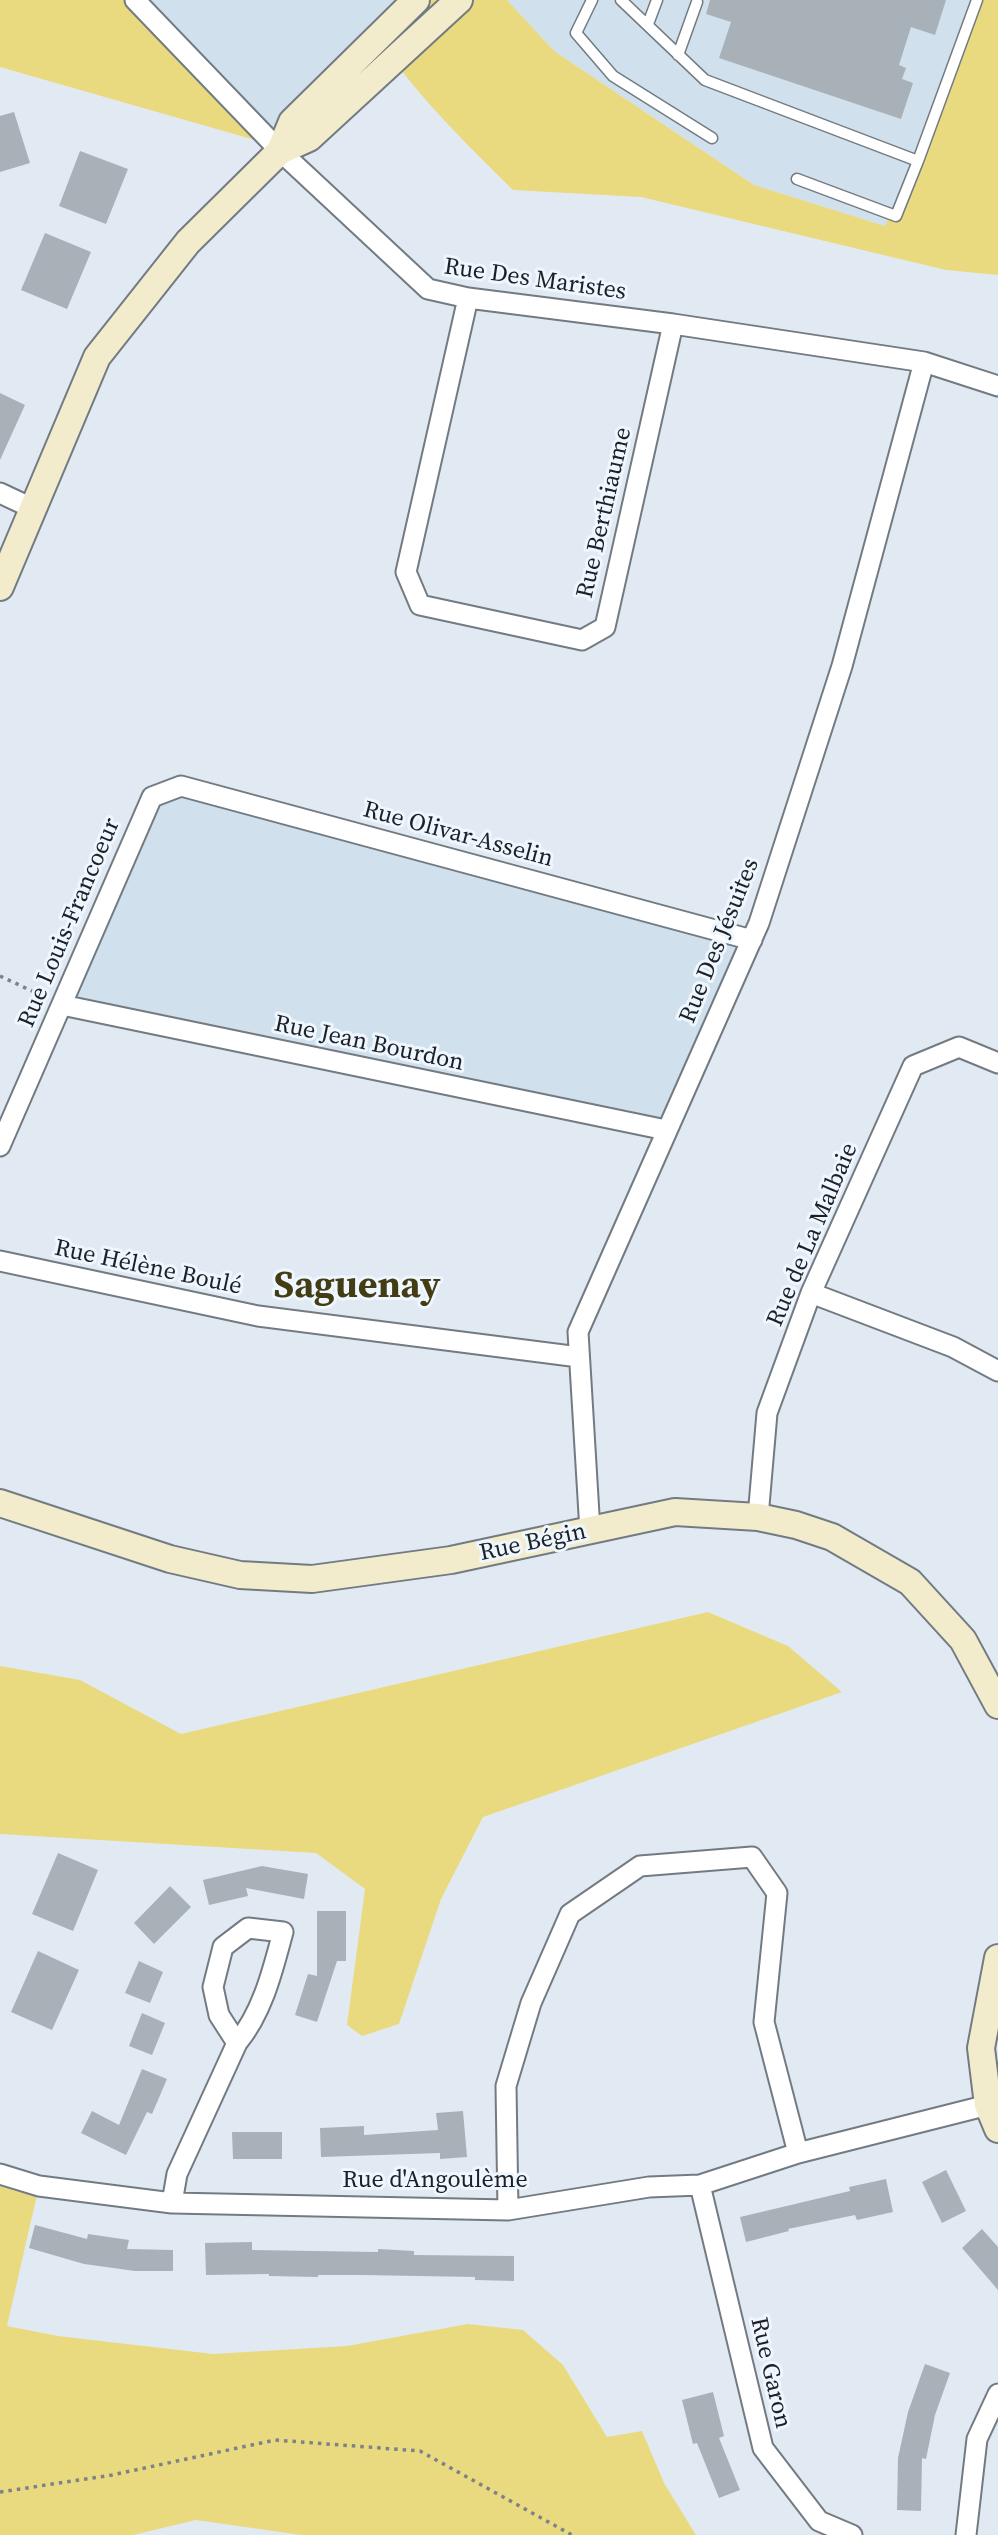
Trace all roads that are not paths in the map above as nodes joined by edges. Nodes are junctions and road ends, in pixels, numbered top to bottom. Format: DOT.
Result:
graph roads {
  1 [pos="135,0"];
  2 [pos="416,0"];
  3 [pos="459,0"];
  4 [pos="592,0"];
  5 [pos="621,0"];
  6 [pos="657,0"];
  7 [pos="977,0"];
  8 [pos="697,2"];
  9 [pos="648,24"];
  10 [pos="678,55"];
  11 [pos="712,138"];
  12 [pos="280,151"];
  13 [pos="918,161"];
  14 [pos="797,180"];
  15 [pos="468,298"];
  16 [pos="673,324"];
  17 [pos="924,362"];
  18 [pos="998,386"];
  19 [pos="0,493"];
  20 [pos="34,509"];
  21 [pos="0,587"];
  22 [pos="152,797"];
  23 [pos="752,940"];
  24 [pos="62,1004"];
  25 [pos="998,1063"];
  26 [pos="666,1130"];
  27 [pos="0,1146"];
  28 [pos="0,1261"];
  29 [pos="811,1293"];
  30 [pos="579,1357"];
  31 [pos="996,1364"];
  32 [pos="0,1503"];
  33 [pos="758,1517"];
  34 [pos="590,1531"];
  35 [pos="998,1705"];
  36 [pos="998,1958"];
  37 [pos="237,2043"];
  38 [pos="988,2105"];
  39 [pos="998,2129"];
  40 [pos="798,2153"];
  41 [pos="0,2174"];
  42 [pos="700,2185"];
  43 [pos="172,2203"];
  44 [pos="508,2210"];
  45 [pos="998,2394"];
  46 [pos="852,2535"];
  47 [pos="966,2535"];
  1 -- 12 [label="street, Rue Des Maristes"];
  2 -- 12 [label="street"];
  3 -- 12 [label="street"];
  4 -- 11 [label="lane"];
  5 -- 9 [label="lane"];
  6 -- 9 [label="lane"];
  7 -- 13 [label="lane"];
  8 -- 10 [label="lane"];
  9 -- 10 [label="lane"];
  10 -- 13 [label="lane"];
  12 -- 15 [label="street, Rue Des Maristes"];
  12 -- 20 [label="street"];
  13 -- 14 [label="lane"];
  15 -- 16 [label="street, Rue Des Maristes"];
  15 -- 16 [label="street, Rue Berthiaume"];
  16 -- 17 [label="street, Rue Des Maristes"];
  17 -- 18 [label="street, Rue Des Maristes"];
  17 -- 23 [label="street, Rue Des Jésuites"];
  19 -- 20 [label="street"];
  20 -- 21 [label="street"];
  22 -- 23 [label="street, Rue Olivar-Asselin"];
  22 -- 24 [label="street, Rue Louis-Francoeur"];
  23 -- 26 [label="street, Rue Des Jésuites"];
  24 -- 26 [label="street, Rue Jean Bourdon"];
  24 -- 27 [label="street, Rue Louis-Francoeur"];
  25 -- 29 [label="street, Rue de La Malbaie"];
  26 -- 30 [label="street, Rue Des Jésuites"];
  28 -- 30 [label="street, Rue Hélène Boulé"];
  29 -- 31 [label="street"];
  29 -- 33 [label="street, Rue de La Malbaie"];
  30 -- 34 [label="street, Rue Des Jésuites"];
  32 -- 34 [label="street, Rue Bégin"];
  33 -- 34 [label="street, Rue Bégin"];
  33 -- 35 [label="street, Rue Bégin"];
  36 -- 38 [label="street"];
  37 -- 37 [label="street"];
  37 -- 43 [label="street"];
  38 -- 39 [label="street"];
  38 -- 40 [label="street, Rue d'Angoulème"];
  40 -- 42 [label="street, Rue d'Angoulème"];
  40 -- 44 [label="street"];
  41 -- 43 [label="street, Rue d'Angoulème"];
  42 -- 44 [label="street, Rue d'Angoulème"];
  42 -- 46 [label="street, Rue Garon"];
  43 -- 44 [label="street, Rue d'Angoulème"];
  45 -- 47 [label="street"];
}
